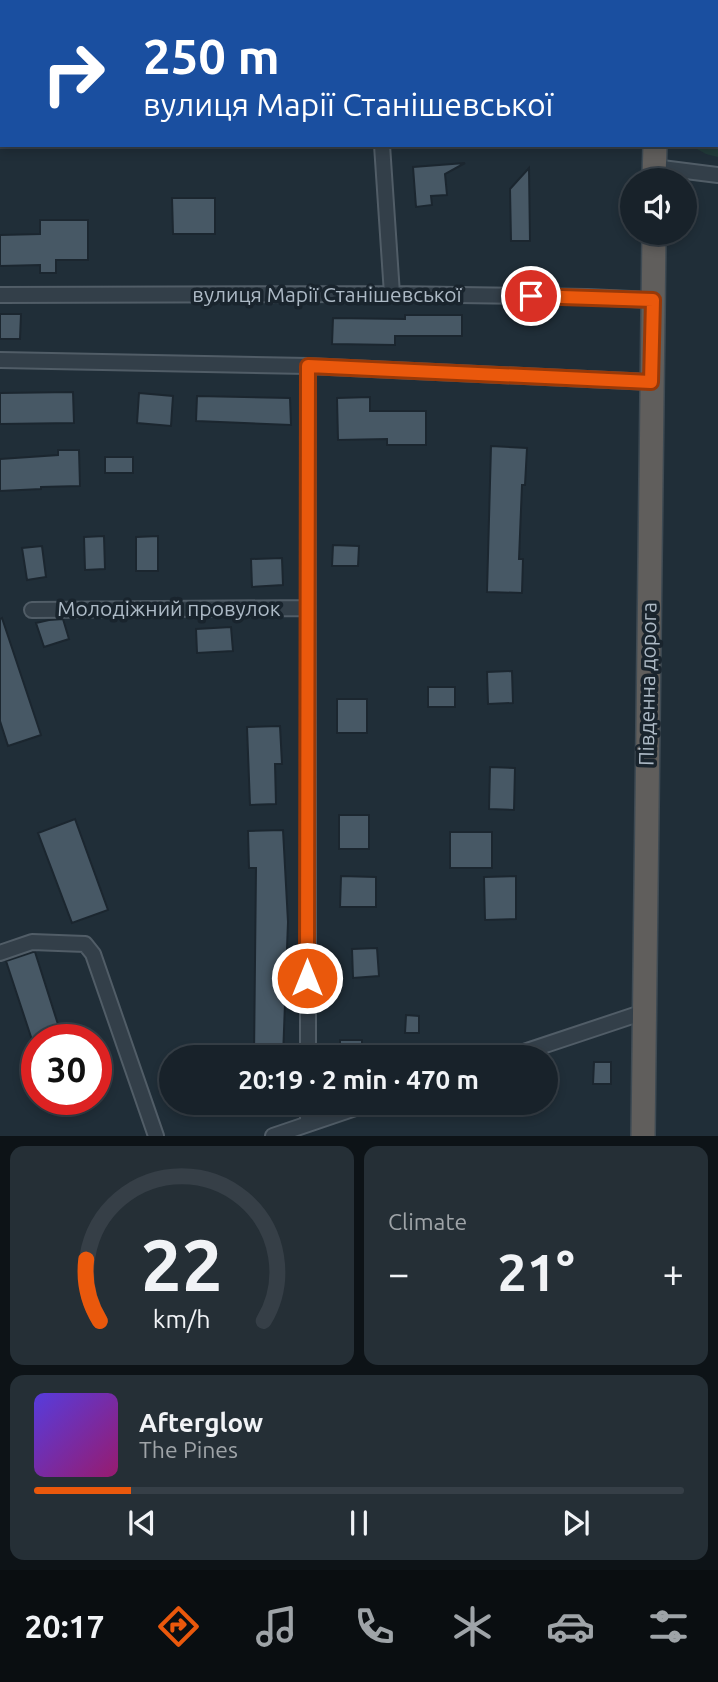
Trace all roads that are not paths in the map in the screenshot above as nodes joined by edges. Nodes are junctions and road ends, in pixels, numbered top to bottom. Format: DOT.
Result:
graph roads {
  1 [pos="382,147"];
  2 [pos="654,164"];
  3 [pos="718,175"];
  4 [pos="654,245"];
  5 [pos="392,294"];
  6 [pos="0,295"];
  7 [pos="653,300"];
  8 [pos="0,360"];
  9 [pos="308,366"];
  10 [pos="651,382"];
  11 [pos="307,608"];
  12 [pos="32,610"];
  13 [pos="0,953"];
  14 [pos="644,1012"];
  15 [pos="307,1045"];
  16 [pos="545,1045"];
  17 [pos="308,1115"];
  18 [pos="335,1115"];
  19 [pos="308,1124"];
  20 [pos="156,1136"];
  21 [pos="273,1136"];
  22 [pos="643,1136"];
  1 -- 5 [label="street"];
  2 -- 3 [label="street"];
  4 -- 7 [label="highway, Південна дорога"];
  5 -- 6 [label="street, вулиця Марії Станішевської"];
  5 -- 7 [label="street, вулиця Марії Станішевської"];
  7 -- 10 [label="highway, Південна дорога"];
  8 -- 9 [label="street"];
  9 -- 10 [label="street"];
  9 -- 11 [label="street"];
  10 -- 14 [label="highway, Південна дорога"];
  11 -- 12 [label="street, Молодіжний провулок"];
  11 -- 15 [label="street"];
  13 -- 20 [label="street"];
  14 -- 16 [label="street"];
  14 -- 22 [label="highway, Південна дорога"];
  17 -- 19 [label="street"];
  18 -- 19 [label="street"];
  19 -- 21 [label="street"];
}
